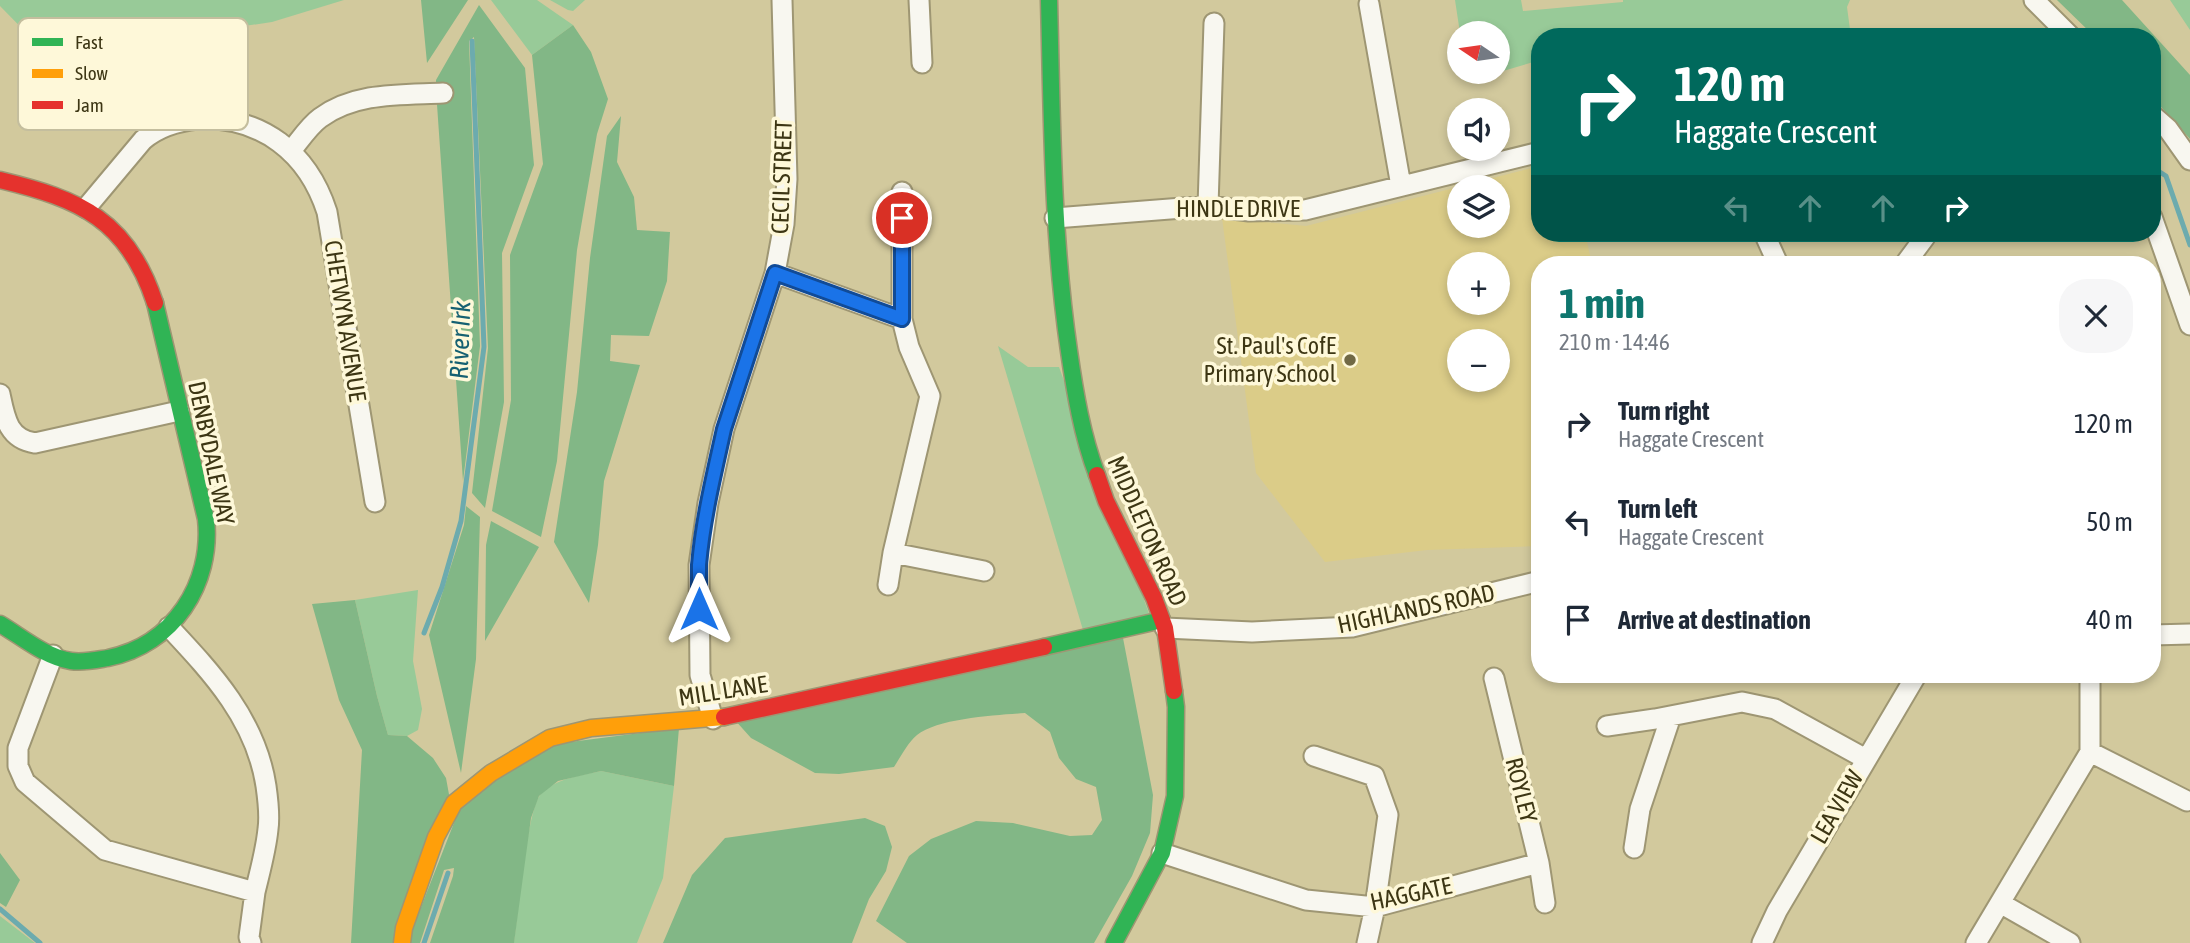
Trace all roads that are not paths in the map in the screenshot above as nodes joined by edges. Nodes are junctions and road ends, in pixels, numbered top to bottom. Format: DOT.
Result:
graph roads {
  1 [pos="782,0"];
  2 [pos="919,0"];
  3 [pos="1049,0"];
  4 [pos="2034,0"];
  5 [pos="1369,4"];
  6 [pos="1214,23"];
  7 [pos="2062,28"];
  8 [pos="922,63"];
  9 [pos="443,93"];
  10 [pos="2161,123"];
  11 [pos="248,126"];
  12 [pos="158,130"];
  13 [pos="291,151"];
  14 [pos="1531,154"];
  15 [pos="2190,160"];
  16 [pos="0,180"];
  17 [pos="1401,186"];
  18 [pos="902,192"];
  19 [pos="1208,206"];
  20 [pos="86,208"];
  21 [pos="1055,218"];
  22 [pos="2161,242"];
  23 [pos="775,273"];
  24 [pos="902,319"];
  25 [pos="2190,325"];
  26 [pos="0,394"];
  27 [pos="179,411"];
  28 [pos="375,502"];
  29 [pos="893,553"];
  30 [pos="984,571"];
  31 [pos="1531,583"];
  32 [pos="888,585"];
  33 [pos="0,624"];
  34 [pos="1164,624"];
  35 [pos="169,628"];
  36 [pos="2190,634"];
  37 [pos="2161,635"];
  38 [pos="53,655"];
  39 [pos="1494,678"];
  40 [pos="1912,683"];
  41 [pos="2091,683"];
  42 [pos="1671,716"];
  43 [pos="713,719"];
  44 [pos="1607,726"];
  45 [pos="2090,752"];
  46 [pos="1314,756"];
  47 [pos="1866,759"];
  48 [pos="2187,802"];
  49 [pos="1634,848"];
  50 [pos="1162,853"];
  51 [pos="1539,863"];
  52 [pos="254,892"];
  53 [pos="1545,903"];
  54 [pos="2000,903"];
  55 [pos="1375,907"];
  56 [pos="251,943"];
  57 [pos="402,943"];
  58 [pos="1114,943"];
  59 [pos="1367,943"];
  60 [pos="1762,943"];
  61 [pos="1976,943"];
  62 [pos="2070,943"];
  1 -- 23 [label="street, CECIL STREET"];
  2 -- 8 [label="street"];
  3 -- 21 [label="street, MIDDLETON ROAD"];
  4 -- 7 [label="street"];
  5 -- 17 [label="street"];
  6 -- 19 [label="street"];
  9 -- 13 [label="street"];
  10 -- 15 [label="street"];
  11 -- 13 [label="street, CHETWYN AVENUE"];
  12 -- 20 [label="street, CHETWYN AVENUE"];
  13 -- 28 [label="street, CHETWYN AVENUE"];
  14 -- 17 [label="street, HINDLE DRIVE"];
  16 -- 20 [label="street, DENBYDALE WAY"];
  17 -- 19 [label="street, HINDLE DRIVE"];
  18 -- 24 [label="street"];
  19 -- 21 [label="street, HINDLE DRIVE"];
  20 -- 27 [label="street, DENBYDALE WAY"];
  21 -- 34 [label="street, MIDDLETON ROAD"];
  22 -- 25 [label="street"];
  23 -- 24 [label="street"];
  23 -- 43 [label="street, CECIL STREET"];
  24 -- 29 [label="street"];
  26 -- 27 [label="street"];
  27 -- 35 [label="street, DENBYDALE WAY"];
  29 -- 30 [label="street"];
  29 -- 32 [label="street"];
  31 -- 34 [label="street, HIGHLANDS ROAD"];
  33 -- 38 [label="street, DENBYDALE WAY"];
  34 -- 43 [label="street, MILL LANE"];
  34 -- 50 [label="street, MIDDLETON ROAD"];
  35 -- 38 [label="street, DENBYDALE WAY"];
  35 -- 52 [label="street"];
  36 -- 37 [label="street"];
  38 -- 52 [label="street"];
  39 -- 51 [label="street, ROYLEY"];
  40 -- 47 [label="street, LEA VIEW"];
  41 -- 45 [label="street"];
  42 -- 44 [label="street"];
  42 -- 47 [label="street"];
  42 -- 49 [label="street"];
  43 -- 57 [label="street, MILL LANE"];
  45 -- 48 [label="street"];
  45 -- 54 [label="street"];
  46 -- 55 [label="street"];
  47 -- 60 [label="street, LEA VIEW"];
  50 -- 55 [label="street, HAGGATE"];
  50 -- 58 [label="street, MIDDLETON ROAD"];
  51 -- 53 [label="street, ROYLEY"];
  51 -- 55 [label="street, HAGGATE"];
  52 -- 56 [label="street"];
  54 -- 61 [label="street"];
  54 -- 62 [label="street"];
  55 -- 59 [label="street"];
}
